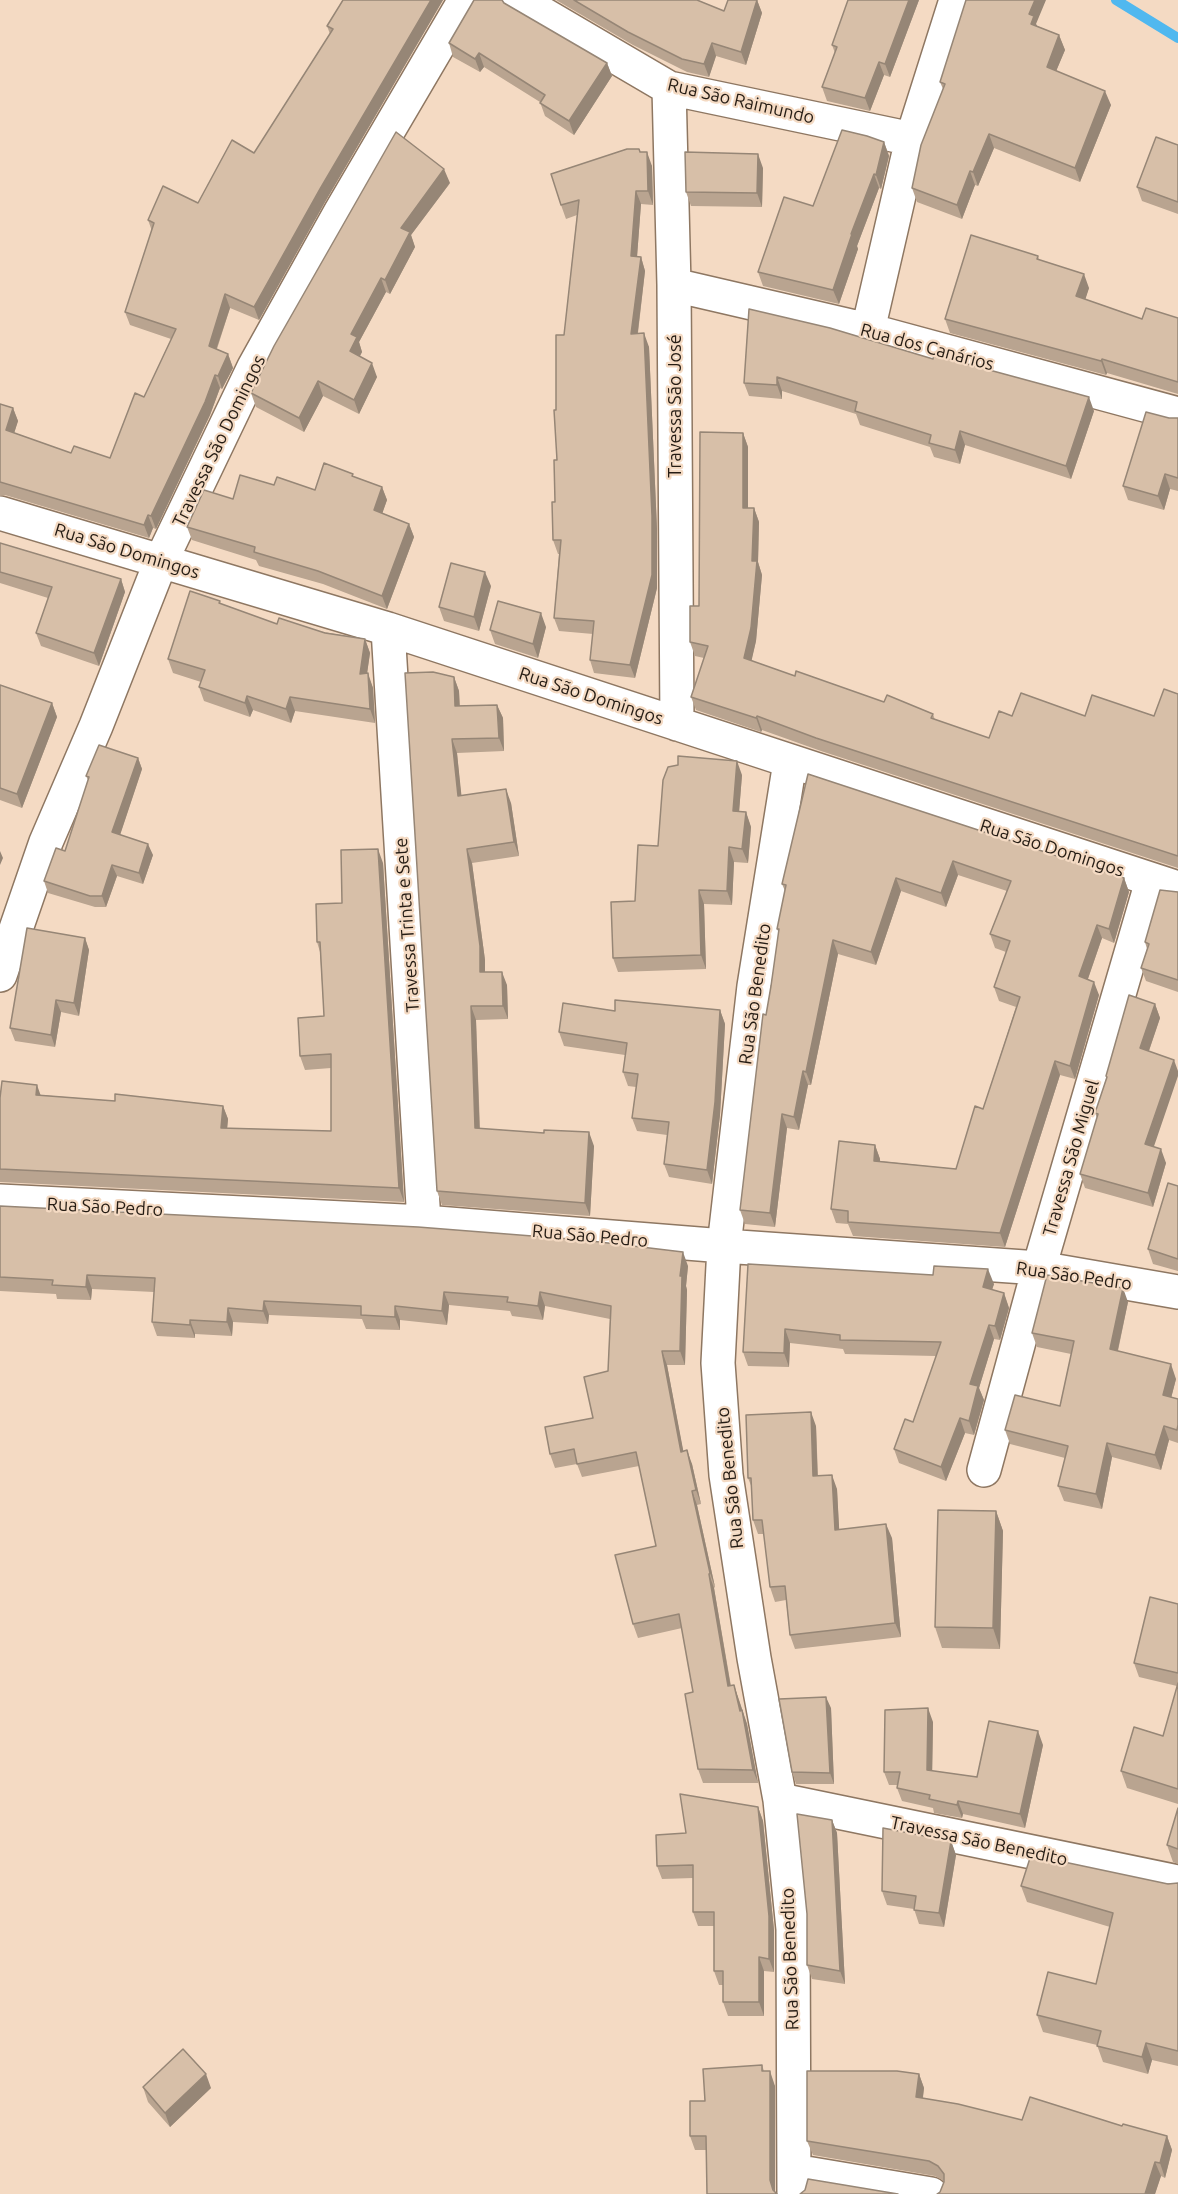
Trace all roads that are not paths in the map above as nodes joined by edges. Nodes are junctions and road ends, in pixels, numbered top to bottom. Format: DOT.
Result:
graph roads {
  1 [pos="465,0"];
  2 [pos="519,0"];
  3 [pos="956,0"];
  4 [pos="669,88"];
  5 [pos="912,139"];
  6 [pos="674,285"];
  7 [pos="868,330"];
  8 [pos="1178,414"];
  9 [pos="0,513"];
  10 [pos="161,561"];
  11 [pos="388,629"];
  12 [pos="677,724"];
  13 [pos="790,762"];
  14 [pos="1165,885"];
  15 [pos="0,975"];
  16 [pos="0,1201"];
  17 [pos="424,1222"];
  18 [pos="724,1246"];
  19 [pos="1039,1268"];
  20 [pos="1178,1292"];
  21 [pos="984,1470"];
  22 [pos="780,1800"];
  23 [pos="1178,1882"];
  24 [pos="794,2182"];
  25 [pos="931,2194"];
  1 -- 10 [label="street, Travessa São Domingos"];
  2 -- 4 [label="street, Rua São Raimundo"];
  3 -- 5 [label="street"];
  4 -- 5 [label="street, Rua São Raimundo"];
  4 -- 6 [label="street, Travessa São José"];
  5 -- 7 [label="street"];
  6 -- 7 [label="street, Rua dos Canários"];
  6 -- 12 [label="street, Travessa São José"];
  7 -- 8 [label="street, Rua dos Canários"];
  9 -- 10 [label="street, Rua São Domingos"];
  10 -- 11 [label="street, Rua São Domingos"];
  10 -- 15 [label="street, Travessa São Domingos"];
  11 -- 12 [label="street, Rua São Domingos"];
  11 -- 17 [label="street, Travessa Trinta e Sete"];
  12 -- 13 [label="street, Rua São Domingos"];
  13 -- 14 [label="street, Rua São Domingos"];
  13 -- 18 [label="street, Rua São Benedito"];
  14 -- 19 [label="street, Travessa São Miguel"];
  16 -- 17 [label="street, Rua São Pedro"];
  17 -- 18 [label="street, Rua São Pedro"];
  18 -- 19 [label="street, Rua São Pedro"];
  18 -- 22 [label="street, Rua São Benedito"];
  19 -- 20 [label="street, Rua São Pedro"];
  19 -- 21 [label="street, Travessa São Miguel"];
  22 -- 23 [label="street, Travessa São Benedito"];
  22 -- 24 [label="street, Rua São Benedito"];
  24 -- 25 [label="street"];
}
